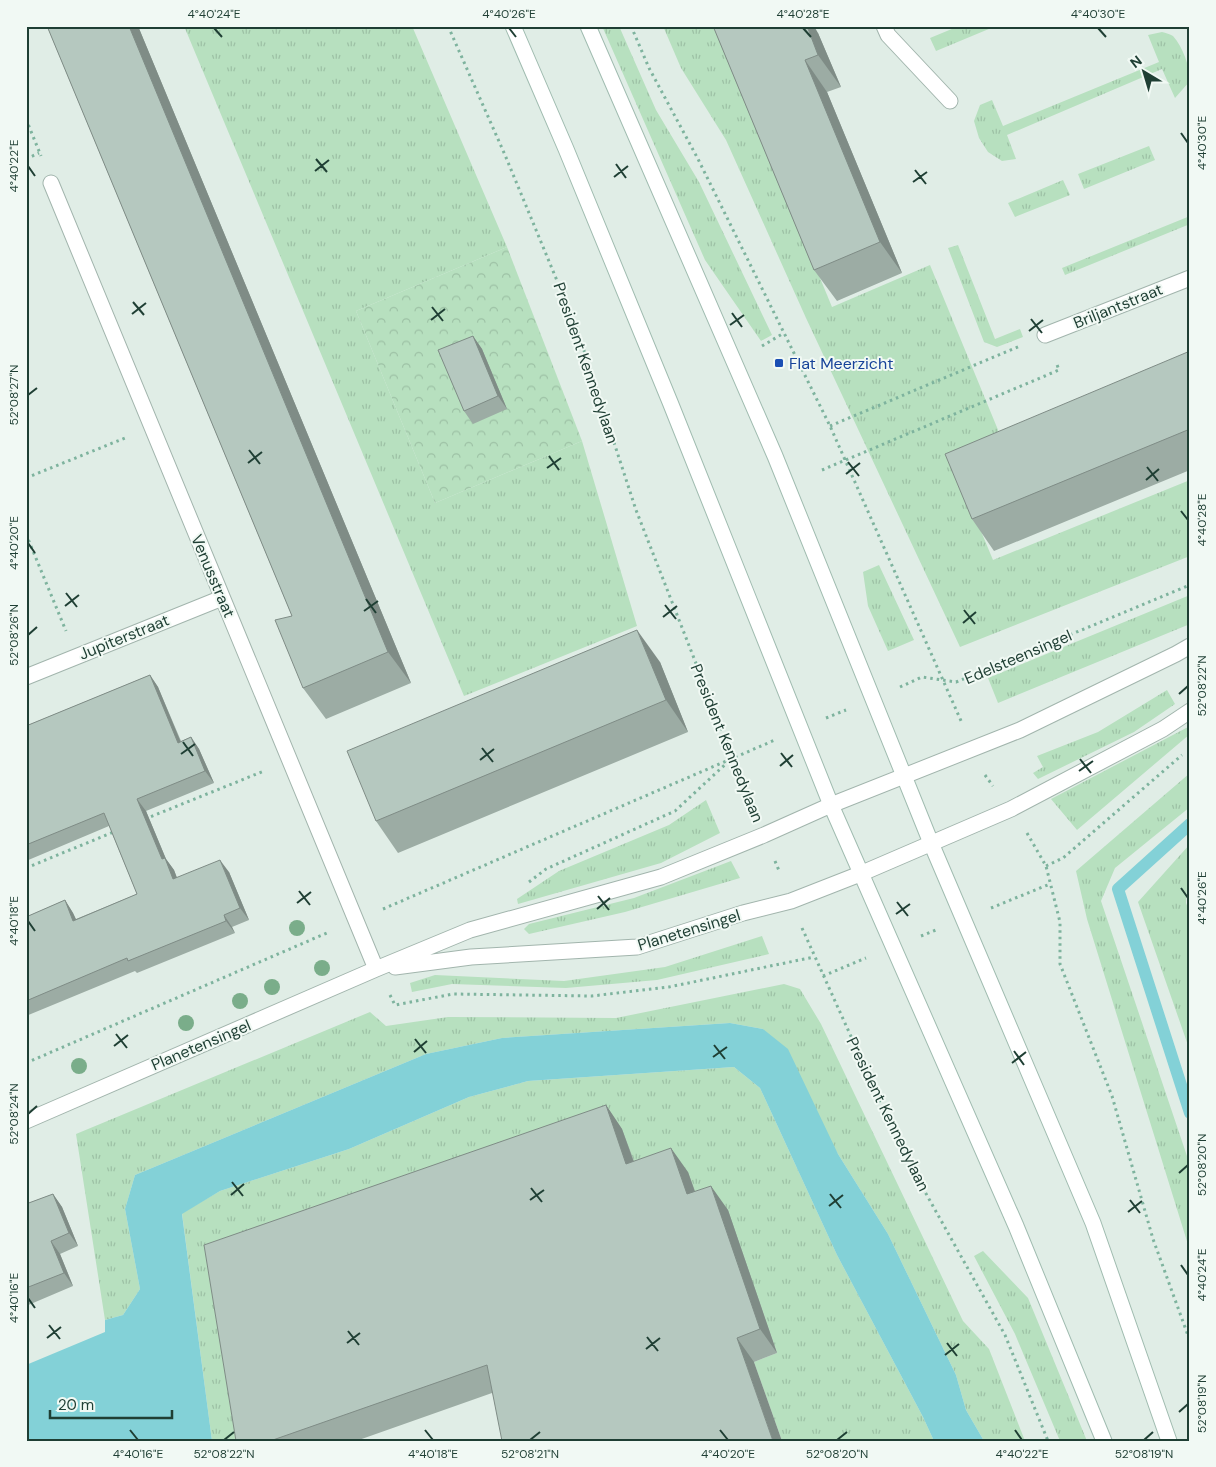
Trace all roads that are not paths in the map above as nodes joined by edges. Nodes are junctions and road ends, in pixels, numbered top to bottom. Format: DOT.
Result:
graph roads {
  1 [pos="513,26"];
  2 [pos="588,26"];
  3 [pos="884,26"];
  4 [pos="950,101"];
  5 [pos="51,183"];
  6 [pos="1190,278"];
  7 [pos="1046,335"];
  8 [pos="222,598"];
  9 [pos="1190,646"];
  10 [pos="26,677"];
  11 [pos="1190,711"];
  12 [pos="904,777"];
  13 [pos="831,805"];
  14 [pos="931,843"];
  15 [pos="860,874"];
  16 [pos="376,969"];
  17 [pos="26,1121"];
  18 [pos="1104,1441"];
  19 [pos="1169,1441"];
  1 -- 13 [label="street"];
  2 -- 12 [label="street"];
  3 -- 4 [label="street"];
  5 -- 8 [label="street, Venusstraat"];
  6 -- 7 [label="street, Briljantstraat"];
  8 -- 10 [label="street, Jupiterstraat"];
  8 -- 16 [label="street, Venusstraat"];
  9 -- 12 [label="street"];
  11 -- 14 [label="street"];
  12 -- 13 [label="street"];
  12 -- 14 [label="street"];
  13 -- 15 [label="street"];
  13 -- 16 [label="street, Planetensingel"];
  14 -- 15 [label="street, Planetensingel"];
  14 -- 19 [label="street"];
  15 -- 16 [label="street, Planetensingel"];
  15 -- 18 [label="street"];
  16 -- 17 [label="street, Planetensingel"];
}
